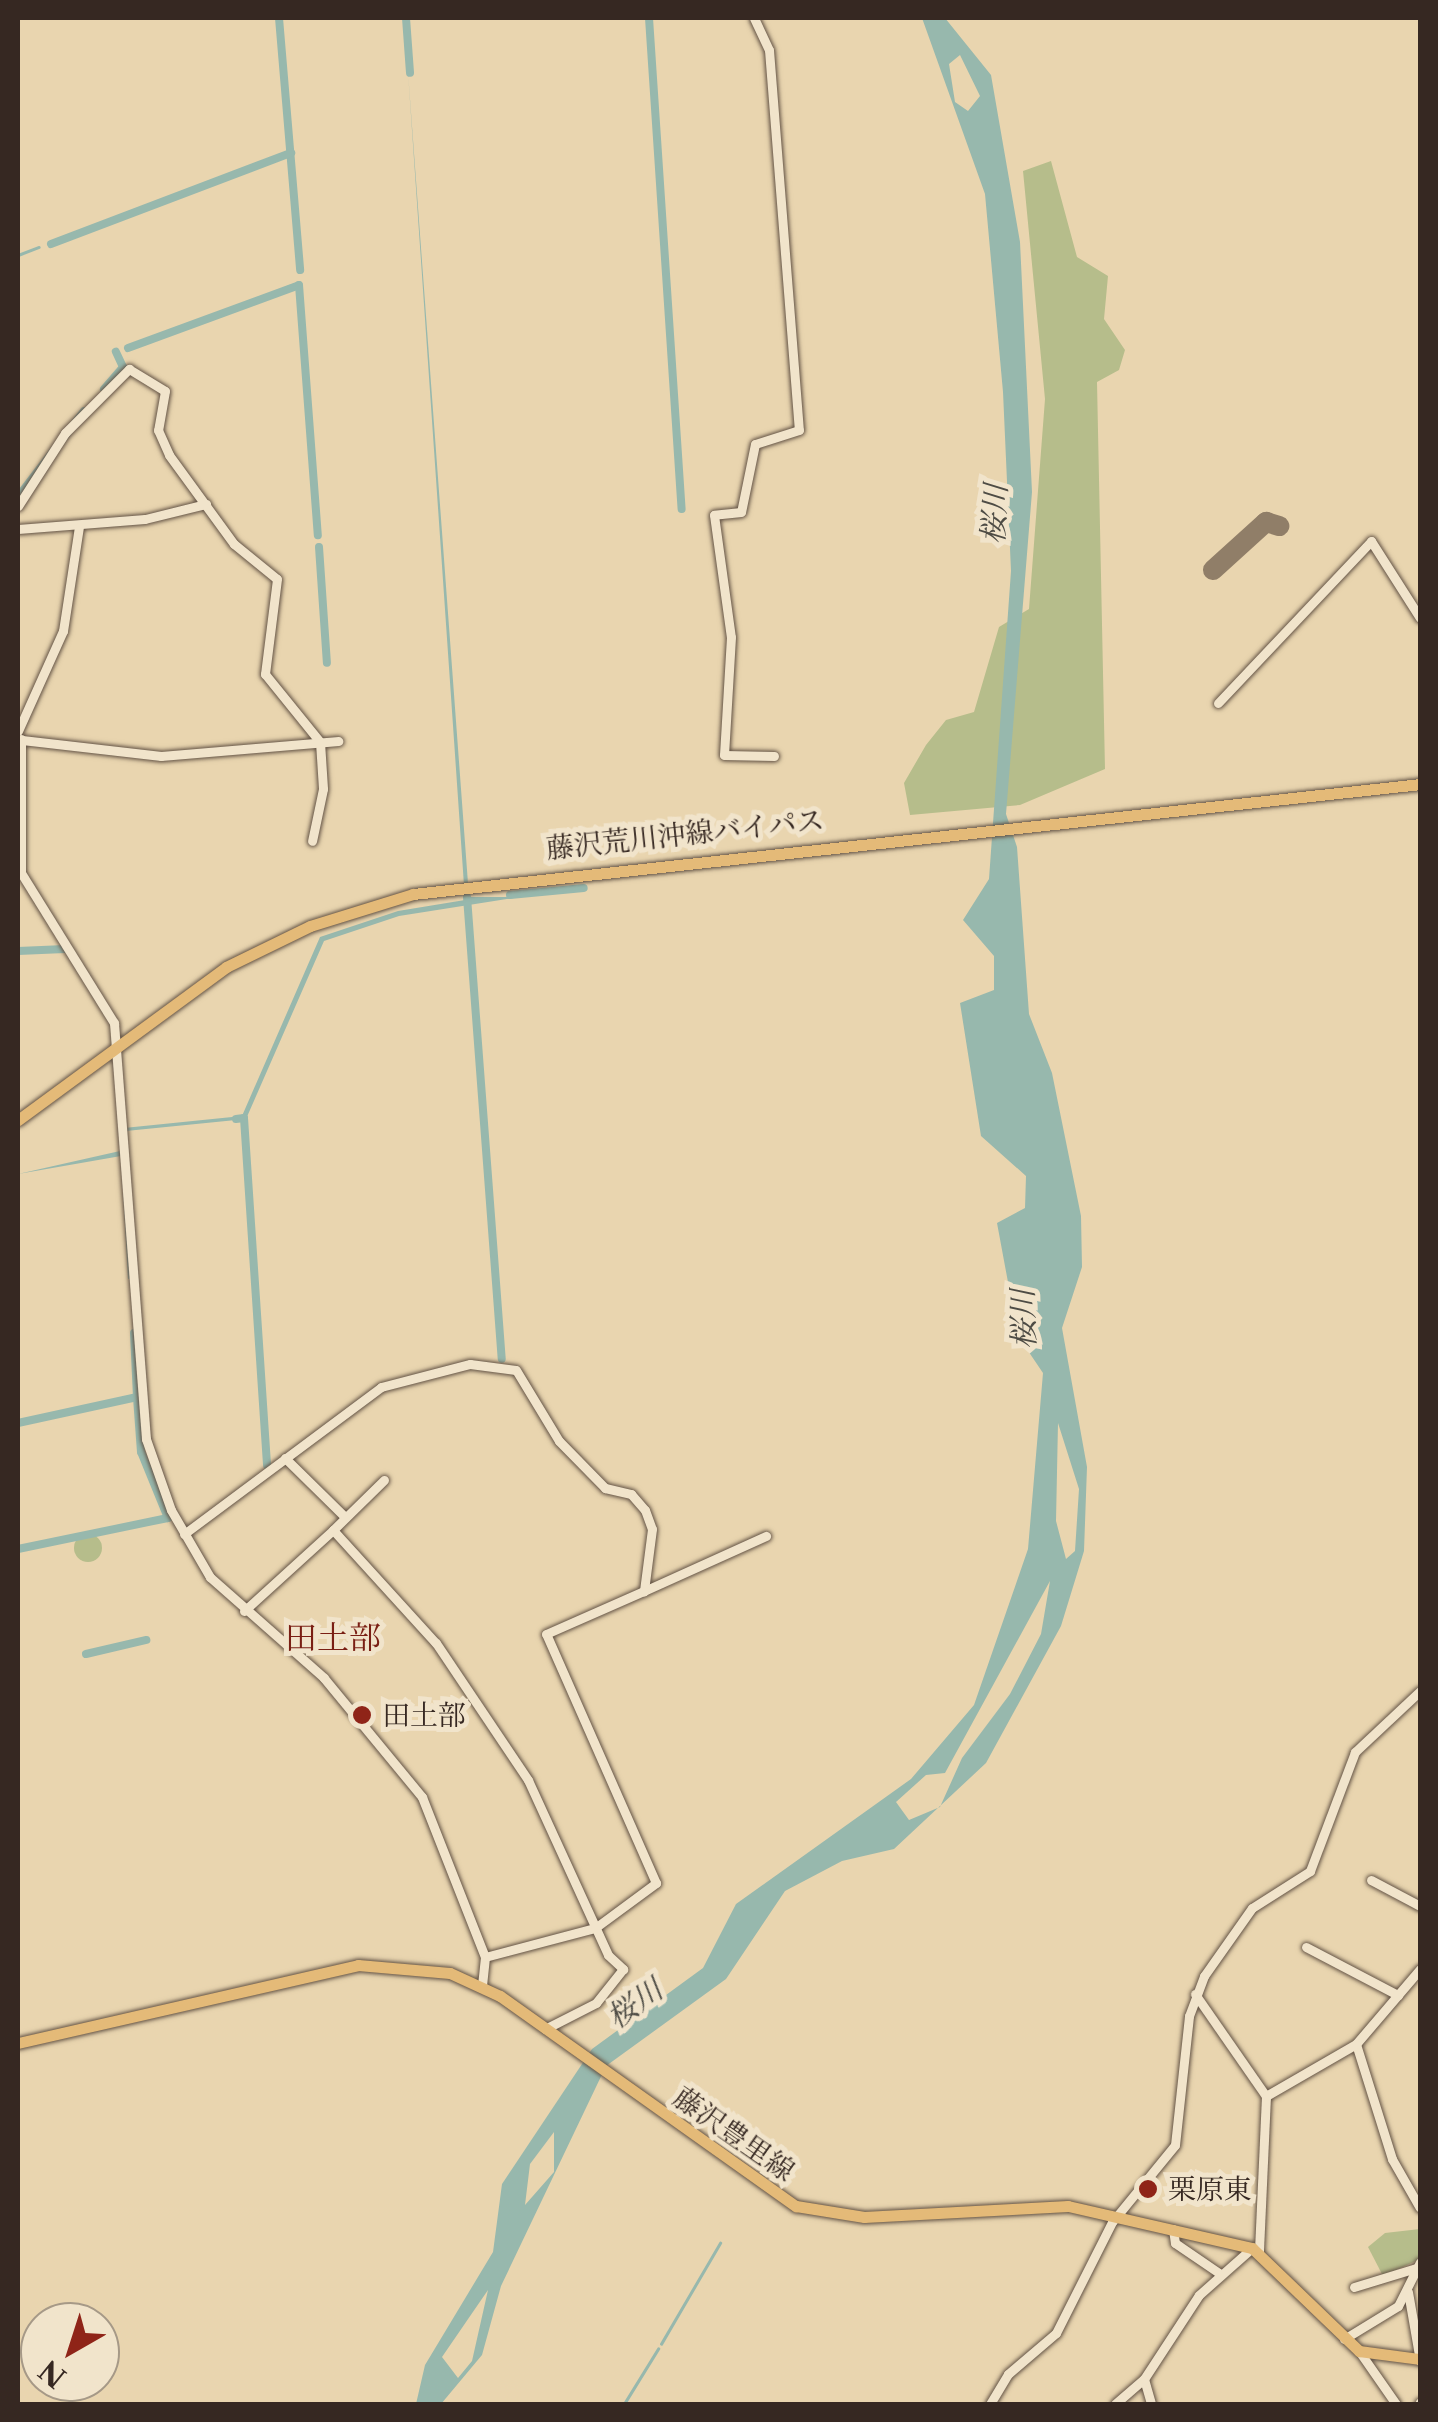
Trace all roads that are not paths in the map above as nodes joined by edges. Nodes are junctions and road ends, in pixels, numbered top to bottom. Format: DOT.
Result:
graph roads {
  1 [pos="754,18"];
  2 [pos="206,504"];
  3 [pos="18,506"];
  4 [pos="78,527"];
  5 [pos="18,528"];
  6 [pos="1420,618"];
  7 [pos="1218,703"];
  8 [pos="19,734"];
  9 [pos="338,741"];
  10 [pos="320,742"];
  11 [pos="774,756"];
  12 [pos="1420,784"];
  13 [pos="312,841"];
  14 [pos="19,871"];
  15 [pos="118,1043"];
  16 [pos="18,1120"];
  17 [pos="286,1458"];
  18 [pos="384,1480"];
  19 [pos="344,1516"];
  20 [pos="333,1530"];
  21 [pos="184,1534"];
  22 [pos="766,1536"];
  23 [pos="644,1591"];
  24 [pos="244,1611"];
  25 [pos="1420,1694"];
  26 [pos="1372,1880"];
  27 [pos="1420,1906"];
  28 [pos="595,1928"];
  29 [pos="1306,1947"];
  30 [pos="484,1957"];
  31 [pos="1420,1969"];
  32 [pos="482,1986"];
  33 [pos="1194,1994"];
  34 [pos="1398,1995"];
  35 [pos="547,2030"];
  36 [pos="18,2042"];
  37 [pos="1356,2044"];
  38 [pos="1266,2096"];
  39 [pos="1420,2208"];
  40 [pos="1117,2216"];
  41 [pos="1173,2229"];
  42 [pos="1256,2250"];
  43 [pos="1418,2265"];
  44 [pos="1219,2273"];
  45 [pos="1354,2287"];
  46 [pos="1408,2292"];
  47 [pos="1344,2340"];
  48 [pos="1359,2351"];
  49 [pos="1420,2360"];
  50 [pos="1144,2379"];
  51 [pos="990,2404"];
  52 [pos="1114,2404"];
  53 [pos="1151,2404"];
  54 [pos="1396,2404"];
  1 -- 11 [label="street"];
  2 -- 3 [label="street"];
  2 -- 4 [label="street"];
  2 -- 10 [label="street"];
  4 -- 5 [label="street"];
  4 -- 8 [label="street"];
  6 -- 7 [label="street"];
  8 -- 10 [label="street"];
  8 -- 14 [label="street"];
  9 -- 10 [label="street"];
  10 -- 13 [label="street"];
  12 -- 15 [label="main road, 藤沢荒川沖線バイパス"];
  14 -- 15 [label="street"];
  15 -- 16 [label="main road, 藤沢荒川沖線バイパス"];
  15 -- 21 [label="street"];
  17 -- 19 [label="street"];
  17 -- 21 [label="street"];
  17 -- 23 [label="street"];
  18 -- 19 [label="street"];
  19 -- 20 [label="street"];
  20 -- 24 [label="street"];
  20 -- 28 [label="street"];
  21 -- 24 [label="street"];
  22 -- 23 [label="street"];
  23 -- 28 [label="street"];
  24 -- 30 [label="street"];
  25 -- 33 [label="street"];
  26 -- 27 [label="street"];
  28 -- 30 [label="street"];
  28 -- 35 [label="street"];
  29 -- 34 [label="street"];
  30 -- 32 [label="street"];
  31 -- 34 [label="street"];
  32 -- 35 [label="main road, 藤沢豊里線"];
  32 -- 36 [label="main road, 藤沢豊里線"];
  33 -- 38 [label="street"];
  33 -- 40 [label="street"];
  34 -- 37 [label="street"];
  35 -- 40 [label="main road, 藤沢豊里線"];
  37 -- 38 [label="street"];
  37 -- 39 [label="street"];
  38 -- 42 [label="street"];
  40 -- 41 [label="main road, 藤沢豊里線"];
  40 -- 51 [label="street"];
  41 -- 42 [label="main road, 藤沢豊里線"];
  41 -- 44 [label="street"];
  42 -- 44 [label="street"];
  42 -- 47 [label="main road"];
  43 -- 45 [label="street"];
  43 -- 46 [label="street"];
  44 -- 50 [label="street"];
  46 -- 47 [label="street"];
  46 -- 49 [label="street"];
  47 -- 48 [label="main road"];
  48 -- 49 [label="main road"];
  48 -- 54 [label="street"];
  50 -- 52 [label="street"];
  50 -- 53 [label="street"];
}
